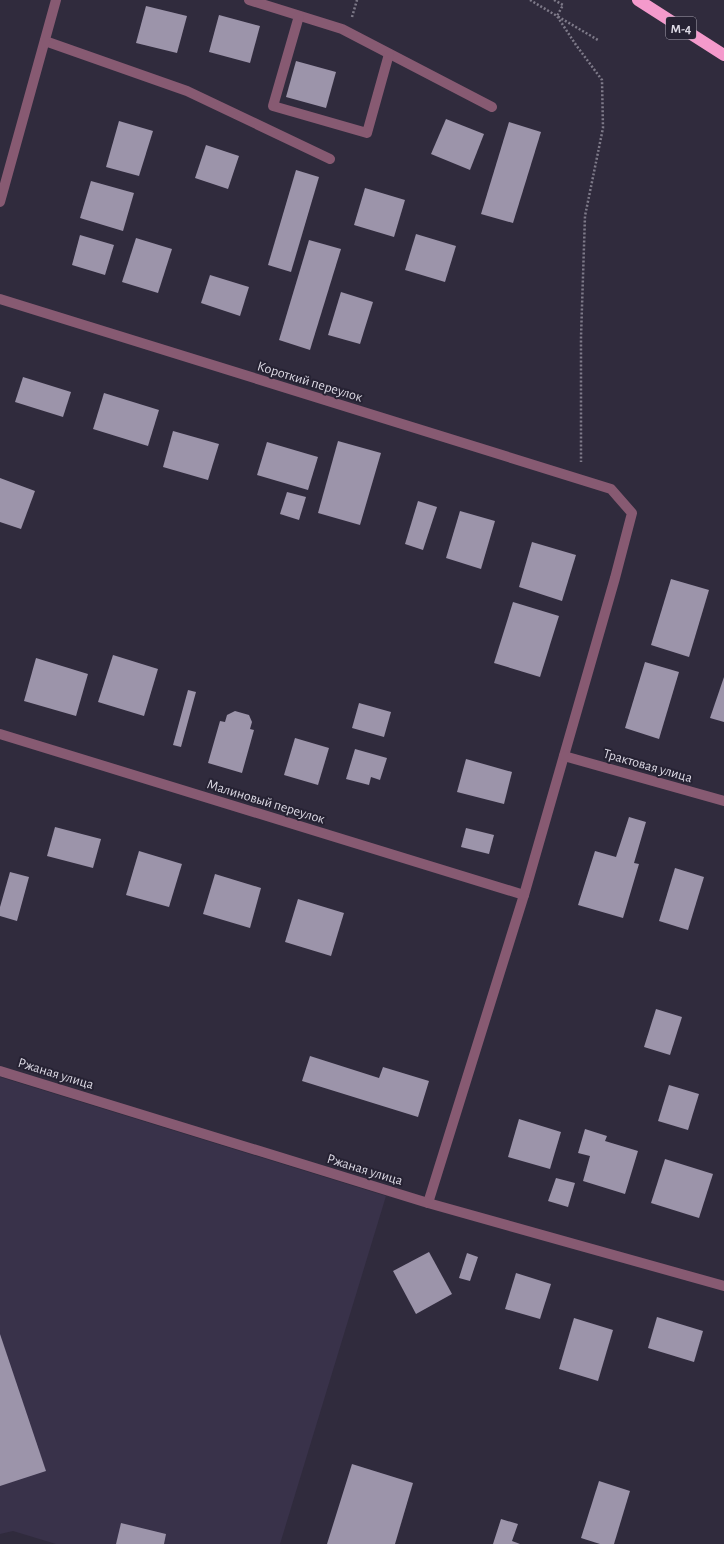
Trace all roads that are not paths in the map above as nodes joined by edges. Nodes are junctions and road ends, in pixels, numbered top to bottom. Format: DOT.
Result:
graph roads {
  1 [pos="56,0"];
  2 [pos="250,0"];
  3 [pos="638,0"];
  4 [pos="299,16"];
  5 [pos="45,41"];
  6 [pos="389,54"];
  7 [pos="724,55"];
  8 [pos="492,107"];
  9 [pos="330,159"];
  10 [pos="0,202"];
  11 [pos="0,300"];
  12 [pos="0,734"];
  13 [pos="564,756"];
  14 [pos="724,801"];
  15 [pos="524,895"];
  16 [pos="0,1070"];
  17 [pos="428,1203"];
  18 [pos="724,1286"];
  1 -- 5 [label="street"];
  2 -- 4 [label="street"];
  3 -- 7 [label="highway, М-4"];
  4 -- 6 [label="street"];
  4 -- 6 [label="street"];
  5 -- 9 [label="street"];
  5 -- 10 [label="street"];
  6 -- 8 [label="street"];
  11 -- 13 [label="street, Короткий переулок"];
  12 -- 15 [label="street, Малиновый переулок"];
  13 -- 14 [label="street, Трактовая улица"];
  13 -- 15 [label="street"];
  15 -- 17 [label="street"];
  16 -- 17 [label="street, Ржаная улица"];
  17 -- 18 [label="street, Ржаная улица"];
}
